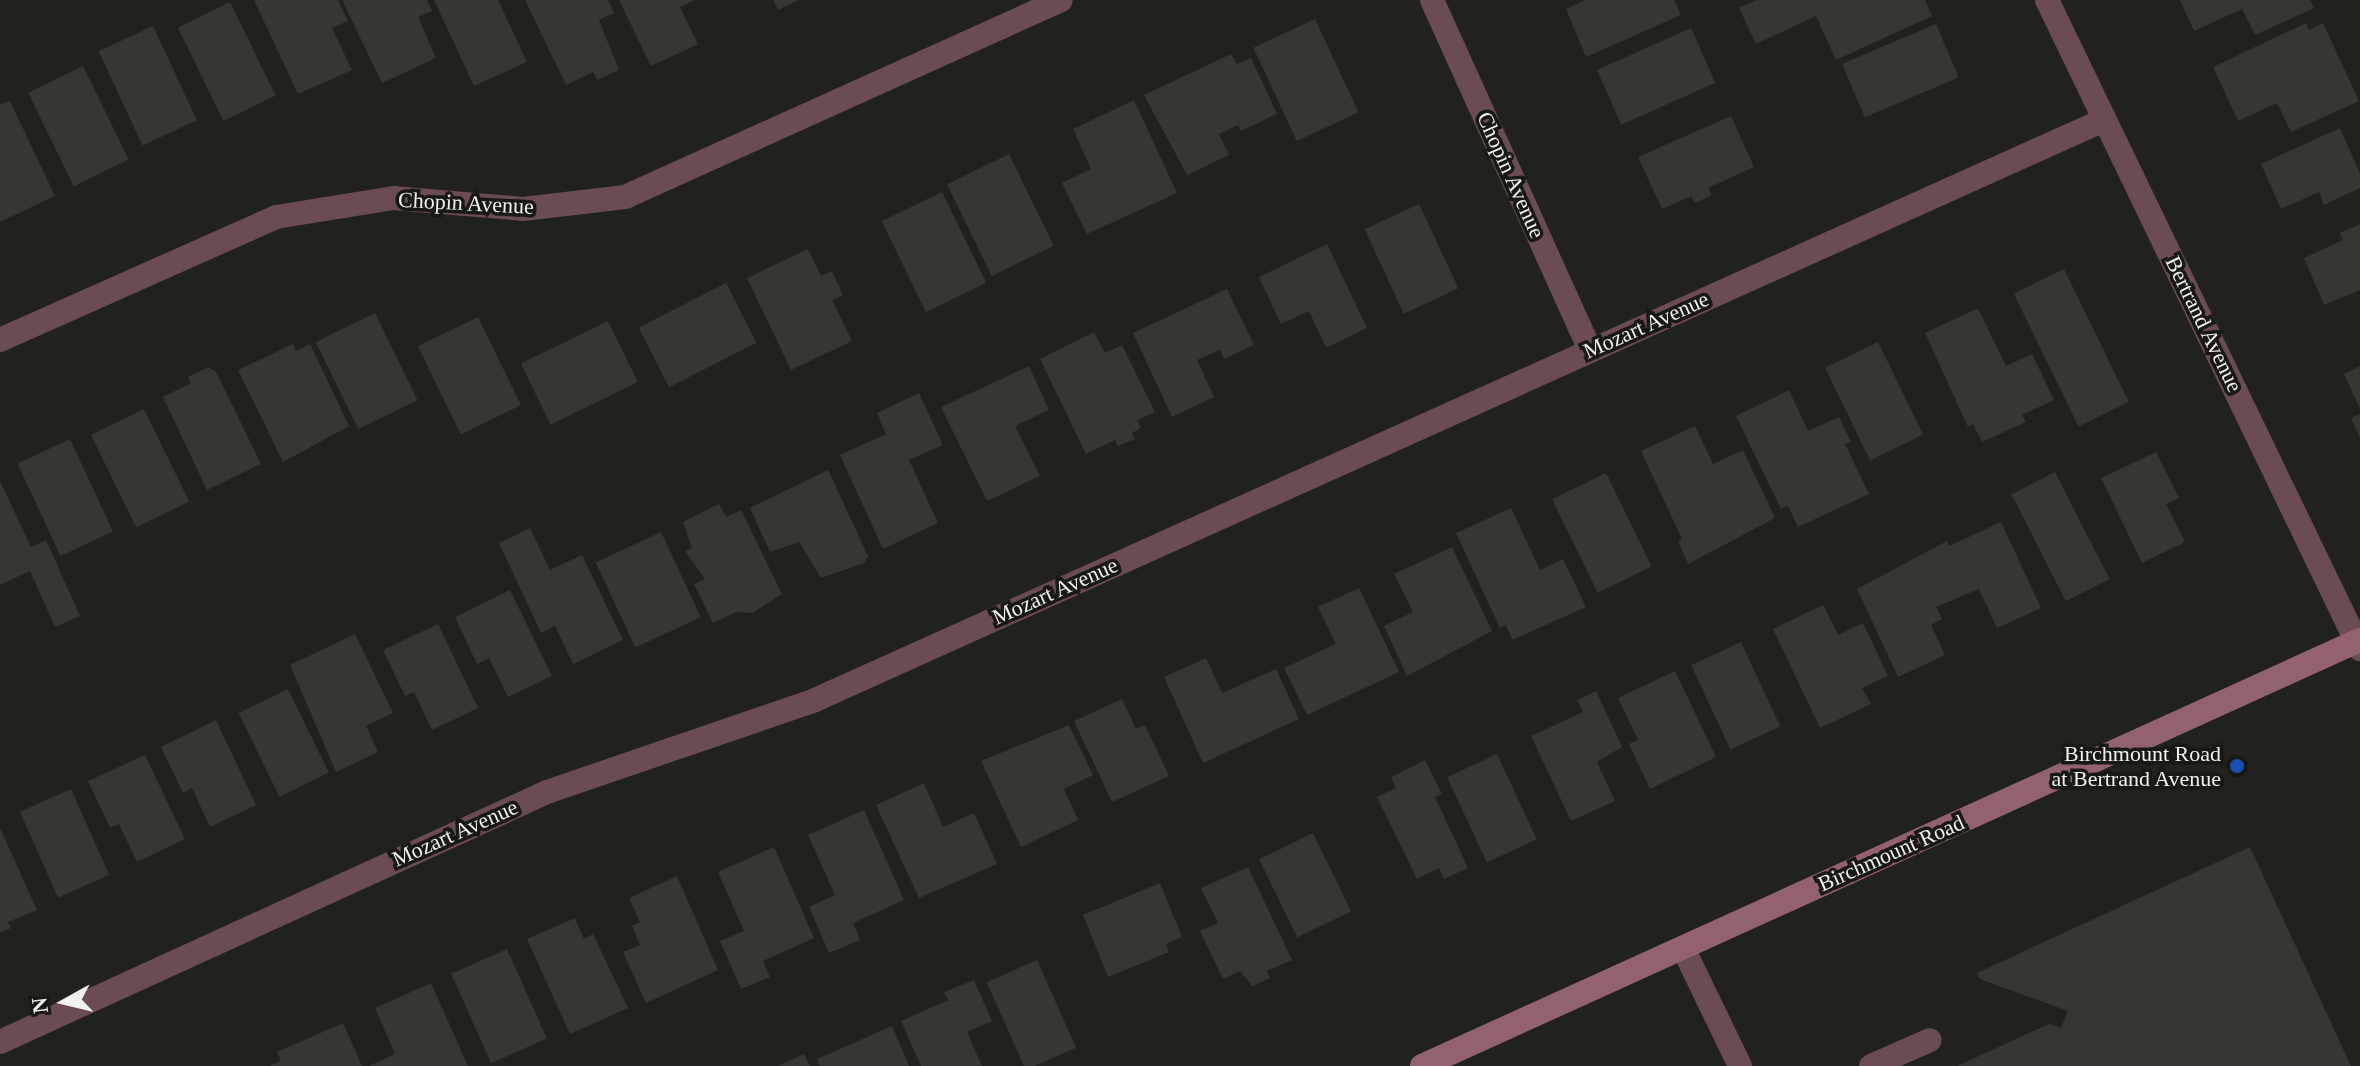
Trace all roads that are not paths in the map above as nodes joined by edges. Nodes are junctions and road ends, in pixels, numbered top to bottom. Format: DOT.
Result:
graph roads {
  1 [pos="1061,0"];
  2 [pos="1432,0"];
  3 [pos="2047,0"];
  4 [pos="2104,120"];
  5 [pos="0,340"];
  6 [pos="1590,350"];
  7 [pos="2359,644"];
  8 [pos="1683,948"];
  9 [pos="1930,1040"];
  10 [pos="0,1042"];
  11 [pos="1422,1066"];
  12 [pos="1740,1066"];
  13 [pos="1871,1066"];
  1 -- 5 [label="street, Chopin Avenue"];
  2 -- 6 [label="street, Chopin Avenue"];
  3 -- 4 [label="street, Bertrand Avenue"];
  4 -- 6 [label="street, Mozart Avenue"];
  4 -- 7 [label="street, Bertrand Avenue"];
  6 -- 10 [label="street, Mozart Avenue"];
  7 -- 8 [label="main road, Birchmount Road"];
  8 -- 11 [label="main road, Birchmount Road"];
  8 -- 12 [label="street"];
  9 -- 13 [label="street"];
}
